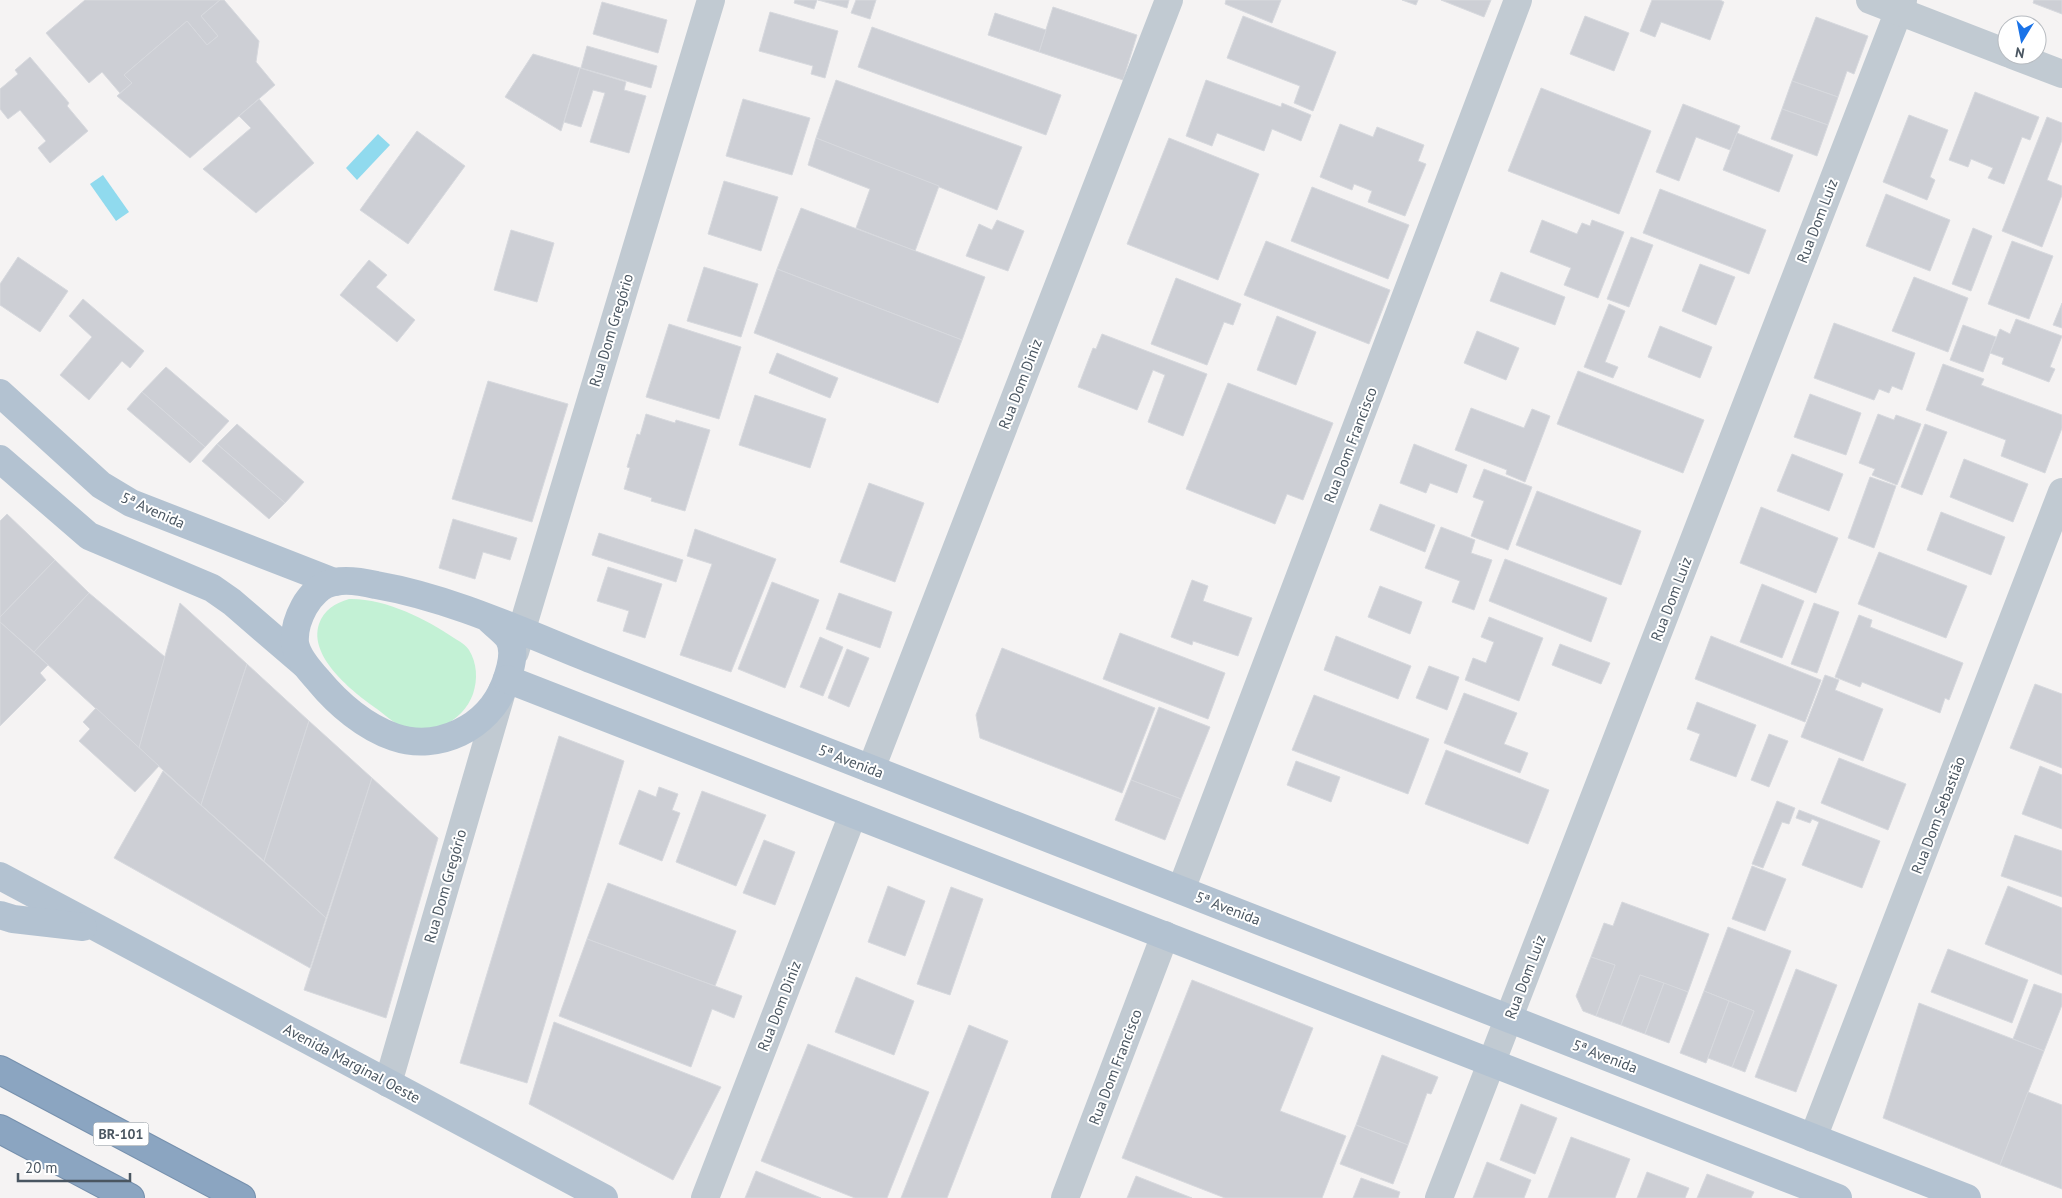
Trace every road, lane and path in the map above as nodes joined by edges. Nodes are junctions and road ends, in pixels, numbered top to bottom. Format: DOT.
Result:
graph roads {
  1 [pos="711,0"];
  2 [pos="1169,0"];
  3 [pos="1518,0"];
  4 [pos="1870,0"];
  5 [pos="1901,6"];
  6 [pos="1997,49"];
  7 [pos="2038,65"];
  8 [pos="2062,74"];
  9 [pos="0,393"];
  10 [pos="0,459"];
  11 [pos="2062,492"];
  12 [pos="334,582"];
  13 [pos="489,619"];
  14 [pos="521,632"];
  15 [pos="306,666"];
  16 [pos="508,676"];
  17 [pos="871,769"];
  18 [pos="853,814"];
  19 [pos="0,876"];
  20 [pos="1181,890"];
  21 [pos="0,915"];
  22 [pos="100,929"];
  23 [pos="1165,935"];
  24 [pos="1509,1019"];
  25 [pos="1491,1063"];
  26 [pos="0,1070"];
  27 [pos="388,1083"];
  28 [pos="0,1129"];
  29 [pos="1813,1138"];
  30 [pos="1793,1190"];
  31 [pos="130,1198"];
  32 [pos="241,1198"];
  33 [pos="604,1198"];
  34 [pos="705,1198"];
  35 [pos="1065,1198"];
  36 [pos="1439,1198"];
  37 [pos="1838,1198"];
  38 [pos="1967,1198"];
  1 -- 14 [label="street, Rua Dom Gregório"];
  2 -- 17 [label="street, Rua Dom Diniz"];
  3 -- 20 [label="street, Rua Dom Francisco"];
  4 -- 5 [label="street"];
  5 -- 6 [label="street"];
  5 -- 24 [label="street, Rua Dom Luiz"];
  7 -- 8 [label="street"];
  9 -- 12 [label="main road, 5ª Avenida"];
  10 -- 15 [label="main road"];
  11 -- 29 [label="street, Rua Dom Sebastião"];
  12 -- 13 [label="main road, 5ª Avenida"];
  12 -- 15 [label="main road"];
  13 -- 14 [label="main road, 5ª Avenida"];
  13 -- 16 [label="main road"];
  14 -- 16 [label="street, Rua Dom Gregório"];
  14 -- 17 [label="main road, 5ª Avenida"];
  15 -- 16 [label="main road"];
  16 -- 18 [label="main road"];
  16 -- 27 [label="street, Rua Dom Gregório"];
  17 -- 20 [label="main road, 5ª Avenida"];
  18 -- 23 [label="main road"];
  18 -- 34 [label="street, Rua Dom Diniz"];
  19 -- 22 [label="main road, Avenida Marginal Oeste"];
  20 -- 24 [label="main road, 5ª Avenida"];
  21 -- 22 [label="main road, Avenida Marginal Oeste"];
  22 -- 27 [label="main road, Avenida Marginal Oeste"];
  23 -- 25 [label="main road"];
  23 -- 35 [label="street, Rua Dom Francisco"];
  24 -- 25 [label="street, Rua Dom Luiz"];
  24 -- 29 [label="main road, 5ª Avenida"];
  25 -- 30 [label="main road"];
  25 -- 36 [label="street, Rua Dom Luiz"];
  26 -- 32 [label="highway, BR-101"];
  27 -- 33 [label="main road, Avenida Marginal Oeste"];
  28 -- 31 [label="highway"];
  29 -- 38 [label="main road, 5ª Avenida"];
  30 -- 37 [label="main road"];
}
